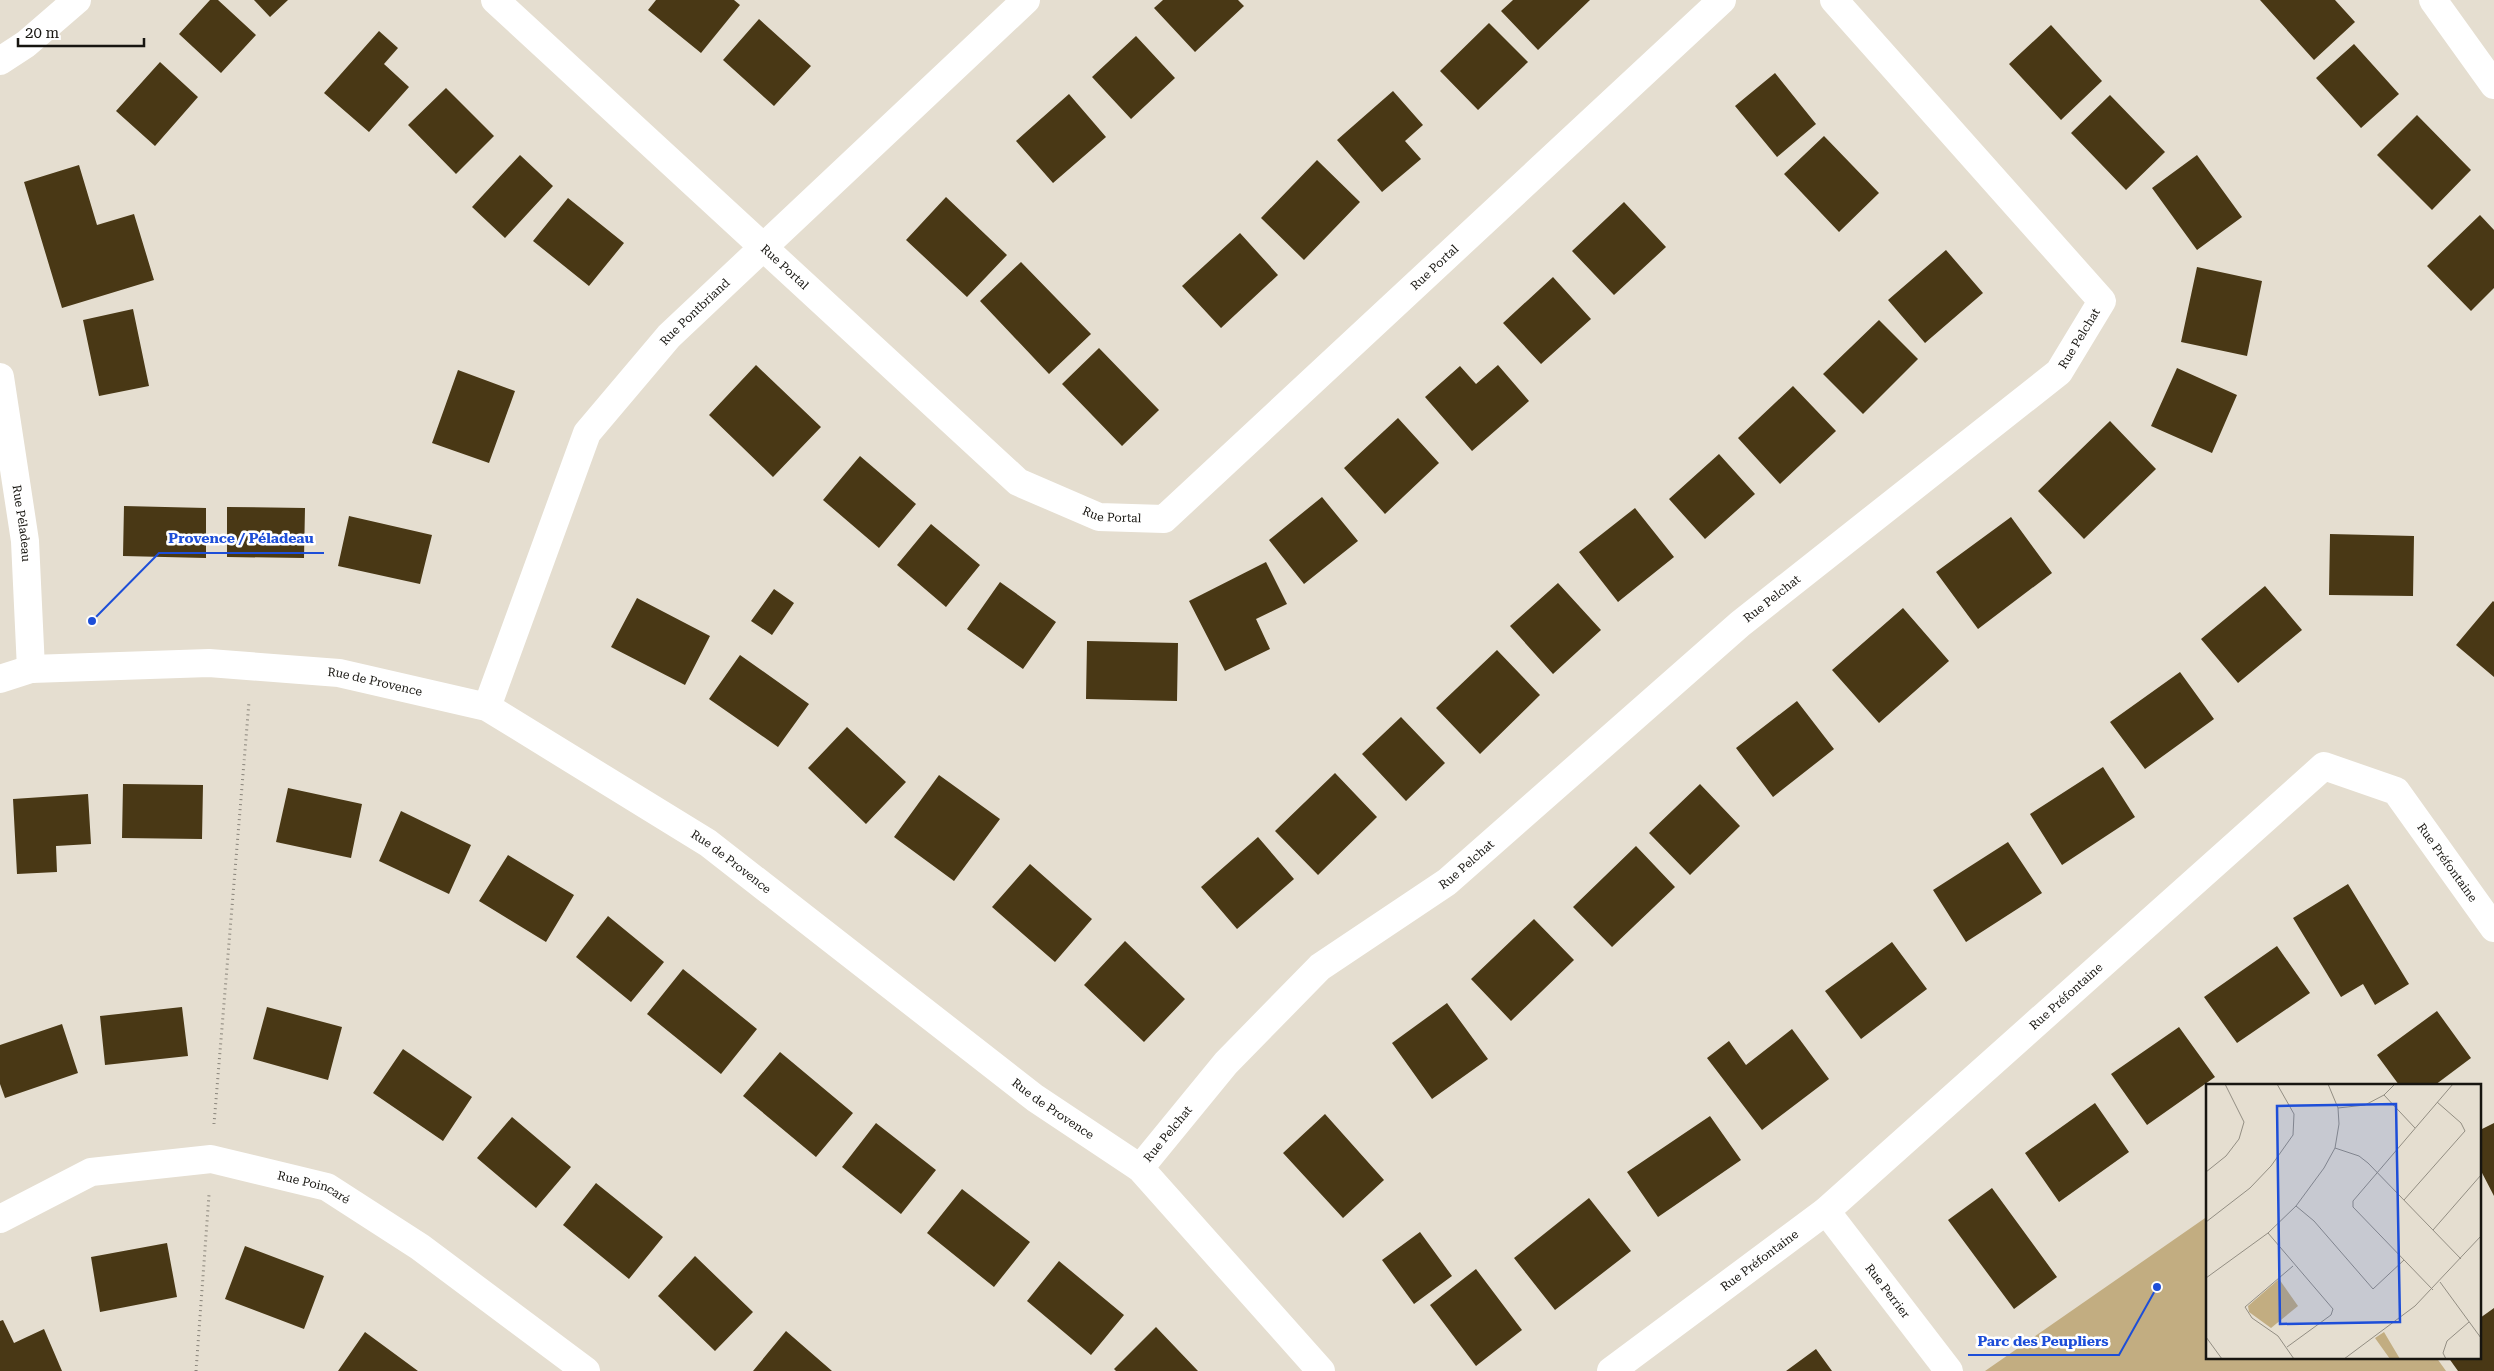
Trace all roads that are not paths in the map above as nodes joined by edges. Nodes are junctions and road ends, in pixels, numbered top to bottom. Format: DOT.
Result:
graph roads {
  1 [pos="78,0"];
  2 [pos="495,0"];
  3 [pos="1026,0"];
  4 [pos="1722,0"];
  5 [pos="1834,0"];
  6 [pos="2433,0"];
  7 [pos="0,61"];
  8 [pos="2494,85"];
  9 [pos="762,248"];
  10 [pos="0,377"];
  11 [pos="31,669"];
  12 [pos="0,679"];
  13 [pos="487,707"];
  14 [pos="2494,928"];
  15 [pos="1140,1168"];
  16 [pos="1826,1211"];
  17 [pos="0,1219"];
  18 [pos="586,1371"];
  19 [pos="1321,1371"];
  20 [pos="1611,1371"];
  21 [pos="1949,1371"];
  1 -- 7 [label="street"];
  2 -- 9 [label="street, Rue Portal"];
  3 -- 9 [label="street, Rue Pontbriand"];
  4 -- 9 [label="street, Rue Portal"];
  5 -- 15 [label="street, Rue Pelchat"];
  6 -- 8 [label="street"];
  9 -- 13 [label="street, Rue Pontbriand"];
  10 -- 11 [label="street, Rue Péladeau"];
  11 -- 12 [label="street, Rue de Provence"];
  11 -- 13 [label="street, Rue de Provence"];
  13 -- 15 [label="street, Rue de Provence"];
  14 -- 16 [label="street, Rue Préfontaine"];
  15 -- 19 [label="street, Rue de Provence"];
  16 -- 20 [label="street, Rue Préfontaine"];
  16 -- 21 [label="street, Rue Perrier"];
  17 -- 18 [label="street, Rue Poincaré"];
}
